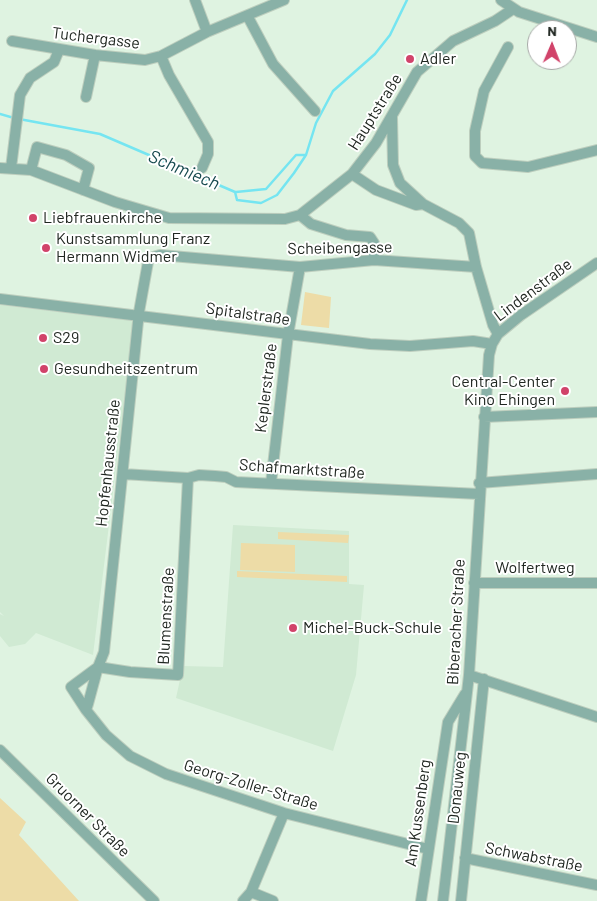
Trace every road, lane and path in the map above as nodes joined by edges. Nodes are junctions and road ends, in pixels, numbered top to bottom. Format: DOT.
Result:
graph roads {
  1 [pos="195,0"];
  2 [pos="284,0"];
  3 [pos="501,0"];
  4 [pos="513,9"];
  5 [pos="248,17"];
  6 [pos="206,32"];
  7 [pos="597,37"];
  8 [pos="12,41"];
  9 [pos="508,47"];
  10 [pos="60,50"];
  11 [pos="95,55"];
  12 [pos="161,56"];
  13 [pos="86,97"];
  14 [pos="315,111"];
  15 [pos="392,117"];
  16 [pos="597,150"];
  17 [pos="0,168"];
  18 [pos="11,168"];
  19 [pos="202,168"];
  20 [pos="31,170"];
  21 [pos="352,174"];
  22 [pos="83,190"];
  23 [pos="423,204"];
  24 [pos="300,215"];
  25 [pos="374,260"];
  26 [pos="148,262"];
  27 [pos="597,263"];
  28 [pos="300,267"];
  29 [pos="476,267"];
  30 [pos="0,299"];
  31 [pos="138,316"];
  32 [pos="498,334"];
  33 [pos="288,335"];
  34 [pos="492,344"];
  35 [pos="597,412"];
  36 [pos="484,417"];
  37 [pos="123,474"];
  38 [pos="597,474"];
  39 [pos="188,478"];
  40 [pos="270,483"];
  41 [pos="479,483"];
  42 [pos="479,494"];
  43 [pos="474,582"];
  44 [pos="597,583"];
  45 [pos="98,667"];
  46 [pos="469,675"];
  47 [pos="484,678"];
  48 [pos="467,691"];
  49 [pos="86,710"];
  50 [pos="597,717"];
  51 [pos="464,723"];
  52 [pos="446,730"];
  53 [pos="0,750"];
  54 [pos="284,813"];
  55 [pos="428,849"];
  56 [pos="465,858"];
  57 [pos="597,885"];
  58 [pos="251,892"];
  59 [pos="154,901"];
  60 [pos="243,901"];
  61 [pos="273,901"];
  62 [pos="421,901"];
  63 [pos="443,901"];
  64 [pos="461,901"];
  1 -- 6 [label="street"];
  2 -- 5 [label="street, Tuchergasse"];
  3 -- 4 [label="street"];
  4 -- 7 [label="street"];
  4 -- 15 [label="street, Hauptstraße"];
  5 -- 6 [label="street, Tuchergasse"];
  5 -- 14 [label="street"];
  6 -- 12 [label="street, Tuchergasse"];
  8 -- 10 [label="street, Tuchergasse"];
  9 -- 16 [label="street"];
  10 -- 11 [label="street, Tuchergasse"];
  10 -- 18 [label="street"];
  11 -- 12 [label="street, Tuchergasse"];
  11 -- 13 [label="street"];
  12 -- 19 [label="street"];
  15 -- 21 [label="street, Hauptstraße"];
  15 -- 23 [label="street"];
  17 -- 18 [label="street, Hauptstraße"];
  18 -- 20 [label="street, Hauptstraße"];
  20 -- 22 [label="street, Hauptstraße"];
  20 -- 22 [label="street"];
  21 -- 23 [label="street"];
  21 -- 24 [label="street, Hauptstraße"];
  22 -- 24 [label="street, Hauptstraße"];
  23 -- 29 [label="street"];
  24 -- 25 [label="street"];
  25 -- 28 [label="street, Scheibengasse"];
  25 -- 29 [label="street, Scheibengasse"];
  26 -- 28 [label="street, Scheibengasse"];
  26 -- 31 [label="street, Hopfenhausstraße"];
  27 -- 32 [label="street, Lindenstraße"];
  28 -- 33 [label="street, Keplerstraße"];
  29 -- 32 [label="street"];
  30 -- 31 [label="street, Spitalstraße"];
  31 -- 33 [label="street, Spitalstraße"];
  31 -- 37 [label="street, Hopfenhausstraße"];
  32 -- 34 [label="street, Lindenstraße"];
  33 -- 34 [label="street, Spitalstraße"];
  33 -- 40 [label="street, Keplerstraße"];
  34 -- 36 [label="street, Biberacher Straße"];
  35 -- 36 [label="street"];
  36 -- 41 [label="street, Biberacher Straße"];
  37 -- 39 [label="street, Schafmarktstraße"];
  37 -- 45 [label="street, Hopfenhausstraße"];
  38 -- 41 [label="street"];
  39 -- 40 [label="street, Schafmarktstraße"];
  39 -- 45 [label="street, Blumenstraße"];
  40 -- 42 [label="street, Schafmarktstraße"];
  41 -- 42 [label="street, Biberacher Straße"];
  42 -- 43 [label="street, Biberacher Straße"];
  43 -- 44 [label="street, Wolfertweg"];
  43 -- 46 [label="street, Biberacher Straße"];
  45 -- 49 [label="street"];
  45 -- 49 [label="street, Georg-Zoller-Straße"];
  46 -- 47 [label="street"];
  46 -- 48 [label="street, Biberacher Straße"];
  47 -- 50 [label="street"];
  47 -- 56 [label="street, Donauweg"];
  48 -- 51 [label="street, Biberacher Straße"];
  48 -- 52 [label="street, Am Kussenberg"];
  49 -- 54 [label="street, Georg-Zoller-Straße"];
  51 -- 52 [label="street"];
  51 -- 63 [label="street, Biberacher Straße"];
  52 -- 55 [label="street, Am Kussenberg"];
  53 -- 59 [label="street, Gruorner Straße"];
  54 -- 55 [label="street, Georg-Zoller-Straße"];
  54 -- 58 [label="street"];
  55 -- 62 [label="street, Am Kussenberg"];
  56 -- 57 [label="street, Schwabstraße"];
  56 -- 64 [label="street, Donauweg"];
  58 -- 60 [label="street"];
  58 -- 61 [label="street"];
}
